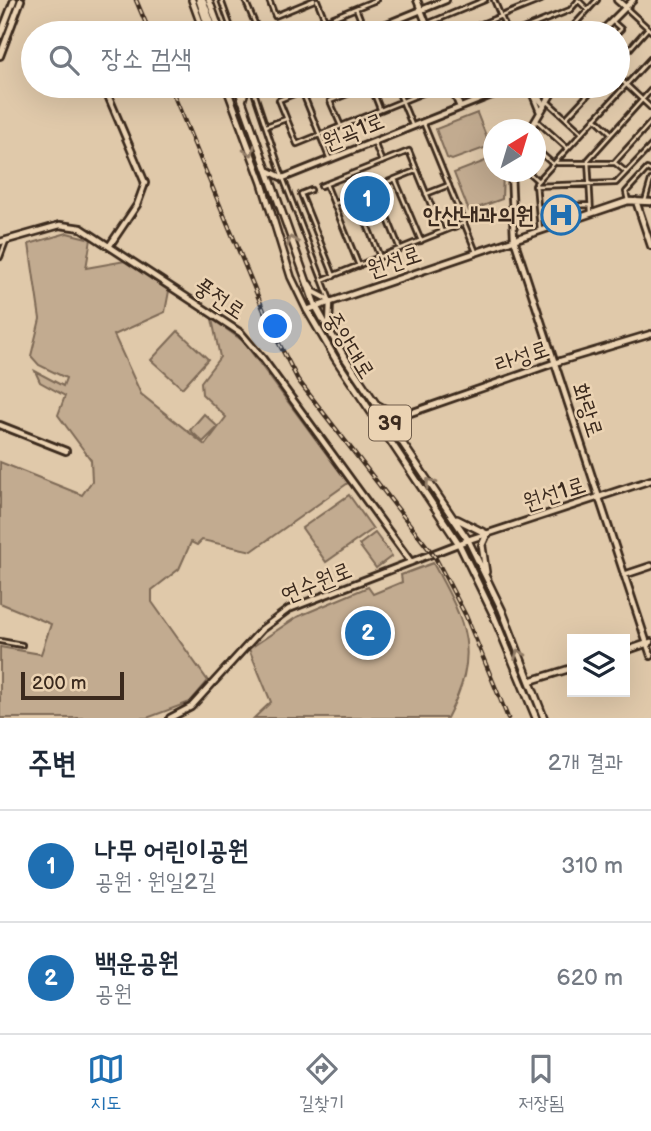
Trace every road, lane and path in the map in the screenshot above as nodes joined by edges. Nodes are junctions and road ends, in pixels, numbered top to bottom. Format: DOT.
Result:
graph roads {
  1 [pos="12,0"];
  2 [pos="21,0"];
  3 [pos="192,0"];
  4 [pos="201,0"];
  5 [pos="220,0"];
  6 [pos="245,0"];
  7 [pos="269,0"];
  8 [pos="315,0"];
  9 [pos="376,0"];
  10 [pos="417,0"];
  11 [pos="485,0"];
  12 [pos="494,0"];
  13 [pos="541,0"];
  14 [pos="578,0"];
  15 [pos="597,0"];
  16 [pos="617,0"];
  17 [pos="634,0"];
  18 [pos="443,1"];
  19 [pos="210,2"];
  20 [pos="625,7"];
  21 [pos="356,8"];
  22 [pos="421,10"];
  23 [pos="588,10"];
  24 [pos="501,16"];
  25 [pos="200,21"];
  26 [pos="208,21"];
  27 [pos="217,21"];
  28 [pos="228,21"];
  29 [pos="254,21"];
  30 [pos="325,21"];
  31 [pos="361,21"];
  32 [pos="398,21"];
  33 [pos="425,21"];
  34 [pos="433,21"];
  35 [pos="488,21"];
  36 [pos="503,21"];
  37 [pos="543,21"];
  38 [pos="578,21"];
  39 [pos="612,21"];
  40 [pos="650,29"];
  41 [pos="0,36"];
  42 [pos="630,50"];
  43 [pos="0,56"];
  44 [pos="651,58"];
  45 [pos="630,81"];
  46 [pos="630,89"];
  47 [pos="651,90"];
  48 [pos="109,98"];
  49 [pos="230,98"];
  50 [pos="241,98"];
  51 [pos="244,98"];
  52 [pos="255,98"];
  53 [pos="284,98"];
  54 [pos="305,98"];
  55 [pos="338,98"];
  56 [pos="374,98"];
  57 [pos="401,98"];
  58 [pos="410,98"];
  59 [pos="456,98"];
  60 [pos="484,98"];
  61 [pos="534,98"];
  62 [pos="539,98"];
  63 [pos="548,98"];
  64 [pos="585,98"];
  65 [pos="614,98"];
  66 [pos="642,100"];
  67 [pos="242,101"];
  68 [pos="402,101"];
  69 [pos="545,103"];
  70 [pos="460,107"];
  71 [pos="651,107"];
  72 [pos="380,110"];
  73 [pos="540,112"];
  74 [pos="287,118"];
  75 [pos="566,118"];
  76 [pos="595,118"];
  77 [pos="536,119"];
  78 [pos="423,122"];
  79 [pos="651,122"];
  80 [pos="266,126"];
  81 [pos="341,126"];
  82 [pos="412,127"];
  83 [pos="546,129"];
  84 [pos="582,133"];
  85 [pos="612,133"];
  86 [pos="320,134"];
  87 [pos="374,142"];
  88 [pos="651,146"];
  89 [pos="568,148"];
  90 [pos="546,157"];
  91 [pos="330,160"];
  92 [pos="382,162"];
  93 [pos="588,163"];
  94 [pos="614,163"];
  95 [pos="554,164"];
  96 [pos="267,169"];
  97 [pos="416,170"];
  98 [pos="651,171"];
  99 [pos="546,172"];
  100 [pos="626,173"];
  101 [pos="283,178"];
  102 [pos="395,179"];
  103 [pos="651,180"];
  104 [pos="511,182"];
  105 [pos="537,182"];
  106 [pos="326,184"];
  107 [pos="589,184"];
  108 [pos="449,185"];
  109 [pos="321,186"];
  110 [pos="535,186"];
  111 [pos="375,187"];
  112 [pos="311,190"];
  113 [pos="301,194"];
  114 [pos="426,194"];
  115 [pos="276,195"];
  116 [pos="355,195"];
  117 [pos="291,198"];
  118 [pos="636,200"];
  119 [pos="628,201"];
  120 [pos="645,201"];
  121 [pos="651,202"];
  122 [pos="334,204"];
  123 [pos="590,205"];
  124 [pos="537,207"];
  125 [pos="592,215"];
  126 [pos="464,223"];
  127 [pos="540,231"];
  128 [pos="442,232"];
  129 [pos="514,239"];
  130 [pos="3,241"];
  131 [pos="421,241"];
  132 [pos="110,245"];
  133 [pos="651,246"];
  134 [pos="400,249"];
  135 [pos="476,252"];
  136 [pos="0,257"];
  137 [pos="380,257"];
  138 [pos="359,266"];
  139 [pos="334,276"];
  140 [pos="305,278"];
  141 [pos="322,280"];
  142 [pos="330,300"];
  143 [pos="315,305"];
  144 [pos="307,310"];
  145 [pos="330,331"];
  146 [pos="651,334"];
  147 [pos="554,363"];
  148 [pos="378,405"];
  149 [pos="405,415"];
  150 [pos="0,425"];
  151 [pos="402,441"];
  152 [pos="66,451"];
  153 [pos="651,480"];
  154 [pos="598,497"];
  155 [pos="451,515"];
  156 [pos="487,534"];
  157 [pos="468,540"];
  158 [pos="459,544"];
  159 [pos="411,562"];
  160 [pos="651,566"];
  161 [pos="624,575"];
  162 [pos="488,582"];
  163 [pos="0,641"];
  164 [pos="649,643"];
  165 [pos="22,645"];
  166 [pos="630,649"];
  167 [pos="651,656"];
  168 [pos="567,670"];
  169 [pos="530,681"];
  170 [pos="170,718"];
  171 [pos="536,718"];
  172 [pos="544,718"];
  1 -- 41 [label="street"];
  2 -- 43 [label="street"];
  3 -- 25 [label="main road"];
  4 -- 26 [label="main road"];
  5 -- 19 [label="street"];
  5 -- 28 [label="street"];
  6 -- 29 [label="street"];
  7 -- 8 [label="street"];
  8 -- 30 [label="street"];
  9 -- 21 [label="street"];
  10 -- 22 [label="street"];
  11 -- 34 [label="street"];
  12 -- 24 [label="street"];
  13 -- 24 [label="street"];
  14 -- 23 [label="street"];
  14 -- 37 [label="street"];
  15 -- 23 [label="street"];
  16 -- 20 [label="street"];
  17 -- 20 [label="street"];
  18 -- 22 [label="street"];
  19 -- 27 [label="main road"];
  20 -- 39 [label="street"];
  20 -- 40 [label="street"];
  21 -- 30 [label="street"];
  21 -- 31 [label="street"];
  22 -- 32 [label="street"];
  22 -- 33 [label="street"];
  23 -- 38 [label="street"];
  24 -- 35 [label="street"];
  24 -- 36 [label="street"];
  40 -- 42 [label="street"];
  44 -- 45 [label="street"];
  46 -- 66 [label="street"];
  47 -- 66 [label="street"];
  48 -- 132 [label="street"];
  49 -- 144 [label="main road, 중앙대로 / 39, one-way"];
  50 -- 67 [label="main road, 39"];
  51 -- 67 [label="main road"];
  52 -- 80 [label="street"];
  53 -- 74 [label="street"];
  54 -- 86 [label="street"];
  55 -- 81 [label="street"];
  56 -- 72 [label="street"];
  57 -- 68 [label="street"];
  58 -- 68 [label="street"];
  59 -- 70 [label="street"];
  60 -- 70 [label="street, 원곡1로"];
  61 -- 73 [label="street"];
  62 -- 69 [label="street"];
  63 -- 69 [label="street"];
  64 -- 75 [label="street"];
  65 -- 76 [label="street"];
  66 -- 71 [label="street"];
  66 -- 85 [label="street"];
  67 -- 96 [label="main road, 39"];
  68 -- 72 [label="street"];
  68 -- 82 [label="street"];
  69 -- 73 [label="street"];
  69 -- 75 [label="street"];
  70 -- 78 [label="street, 원곡1로"];
  72 -- 81 [label="street"];
  73 -- 77 [label="street"];
  74 -- 80 [label="street"];
  74 -- 86 [label="street"];
  75 -- 84 [label="street"];
  76 -- 84 [label="street"];
  76 -- 85 [label="street"];
  78 -- 82 [label="street, 원곡1로"];
  78 -- 108 [label="street"];
  79 -- 94 [label="street"];
  80 -- 101 [label="street"];
  81 -- 86 [label="street"];
  82 -- 87 [label="street, 원곡1로"];
  83 -- 89 [label="street"];
  84 -- 89 [label="street"];
  85 -- 93 [label="street"];
  86 -- 91 [label="street"];
  87 -- 91 [label="street, 원곡1로"];
  87 -- 92 [label="street"];
  88 -- 100 [label="street"];
  89 -- 95 [label="street"];
  90 -- 95 [label="street"];
  91 -- 101 [label="street, 원곡1로"];
  92 -- 97 [label="street"];
  92 -- 106 [label="street"];
  93 -- 94 [label="street"];
  93 -- 95 [label="street"];
  93 -- 107 [label="street"];
  94 -- 100 [label="street"];
  95 -- 99 [label="street"];
  96 -- 101 [label="street"];
  96 -- 115 [label="main road, 39"];
  97 -- 102 [label="street"];
  97 -- 114 [label="street"];
  98 -- 119 [label="street"];
  100 -- 107 [label="street"];
  101 -- 115 [label="street"];
  101 -- 117 [label="street"];
  102 -- 111 [label="street"];
  102 -- 131 [label="street"];
  103 -- 120 [label="street"];
  104 -- 129 [label="street, 화랑로"];
  105 -- 110 [label="street"];
  106 -- 109 [label="street"];
  106 -- 122 [label="street"];
  107 -- 110 [label="street"];
  107 -- 123 [label="street"];
  108 -- 114 [label="street"];
  108 -- 126 [label="street"];
  110 -- 124 [label="street"];
  111 -- 116 [label="street"];
  111 -- 134 [label="street"];
  112 -- 113 [label="street"];
  113 -- 117 [label="street"];
  113 -- 139 [label="street"];
  114 -- 128 [label="street"];
  140 -- 115 [label="main road, 39, one-way"];
  116 -- 122 [label="street"];
  116 -- 137 [label="street"];
  117 -- 141 [label="street"];
  118 -- 119 [label="street, 원선로"];
  118 -- 120 [label="street, 원선로"];
  118 -- 133 [label="street"];
  119 -- 125 [label="street, 원선로"];
  120 -- 121 [label="street, 원선로"];
  122 -- 138 [label="street"];
  123 -- 124 [label="street"];
  123 -- 125 [label="street"];
  124 -- 127 [label="street"];
  125 -- 127 [label="street, 원선로"];
  126 -- 128 [label="street"];
  126 -- 135 [label="street"];
  127 -- 129 [label="street, 원선로"];
  128 -- 131 [label="street"];
  129 -- 135 [label="street, 원선로"];
  129 -- 147 [label="street, 화랑로"];
  130 -- 132 [label="street, 풍전로"];
  130 -- 136 [label="street"];
  131 -- 134 [label="street"];
  132 -- 159 [label="street, 풍전로"];
  134 -- 137 [label="street"];
  135 -- 142 [label="street, 원선로"];
  137 -- 138 [label="street"];
  138 -- 139 [label="street"];
  139 -- 141 [label="street"];
  140 -- 142 [label="street"];
  140 -- 143 [label="main road, 39"];
  141 -- 142 [label="street"];
  142 -- 143 [label="street, 원선로"];
  142 -- 145 [label="street"];
  143 -- 144 [label="street, 원선로"];
  143 -- 145 [label="main road, 39"];
  144 -- 158 [label="main road, 중앙대로 / 39"];
  145 -- 148 [label="main road, 39"];
  146 -- 147 [label="street, 라성로"];
  147 -- 149 [label="street, 라성로"];
  147 -- 154 [label="street, 화랑로"];
  148 -- 149 [label="street"];
  148 -- 151 [label="main road, 39"];
  149 -- 151 [label="street"];
  150 -- 152 [label="street"];
  155 -- 151 [label="main road, 39, one-way"];
  153 -- 154 [label="street, 원선1로"];
  154 -- 156 [label="street, 원선1로"];
  154 -- 161 [label="street, 화랑로"];
  155 -- 156 [label="main road"];
  155 -- 157 [label="main road, 39"];
  156 -- 157 [label="street, 원선1로"];
  156 -- 162 [label="main road"];
  157 -- 158 [label="street, 연수원로"];
  157 -- 162 [label="main road, 39"];
  158 -- 159 [label="street, 연수원로"];
  158 -- 171 [label="main road, 중앙대로 / 39"];
  159 -- 170 [label="street, 연수원로"];
  160 -- 161 [label="street"];
  161 -- 164 [label="street, 화랑로"];
  169 -- 162 [label="main road, 39, one-way"];
  163 -- 165 [label="street"];
  164 -- 166 [label="street"];
  164 -- 167 [label="street, 화랑로"];
  168 -- 169 [label="street"];
  169 -- 172 [label="main road, 39"];
}
